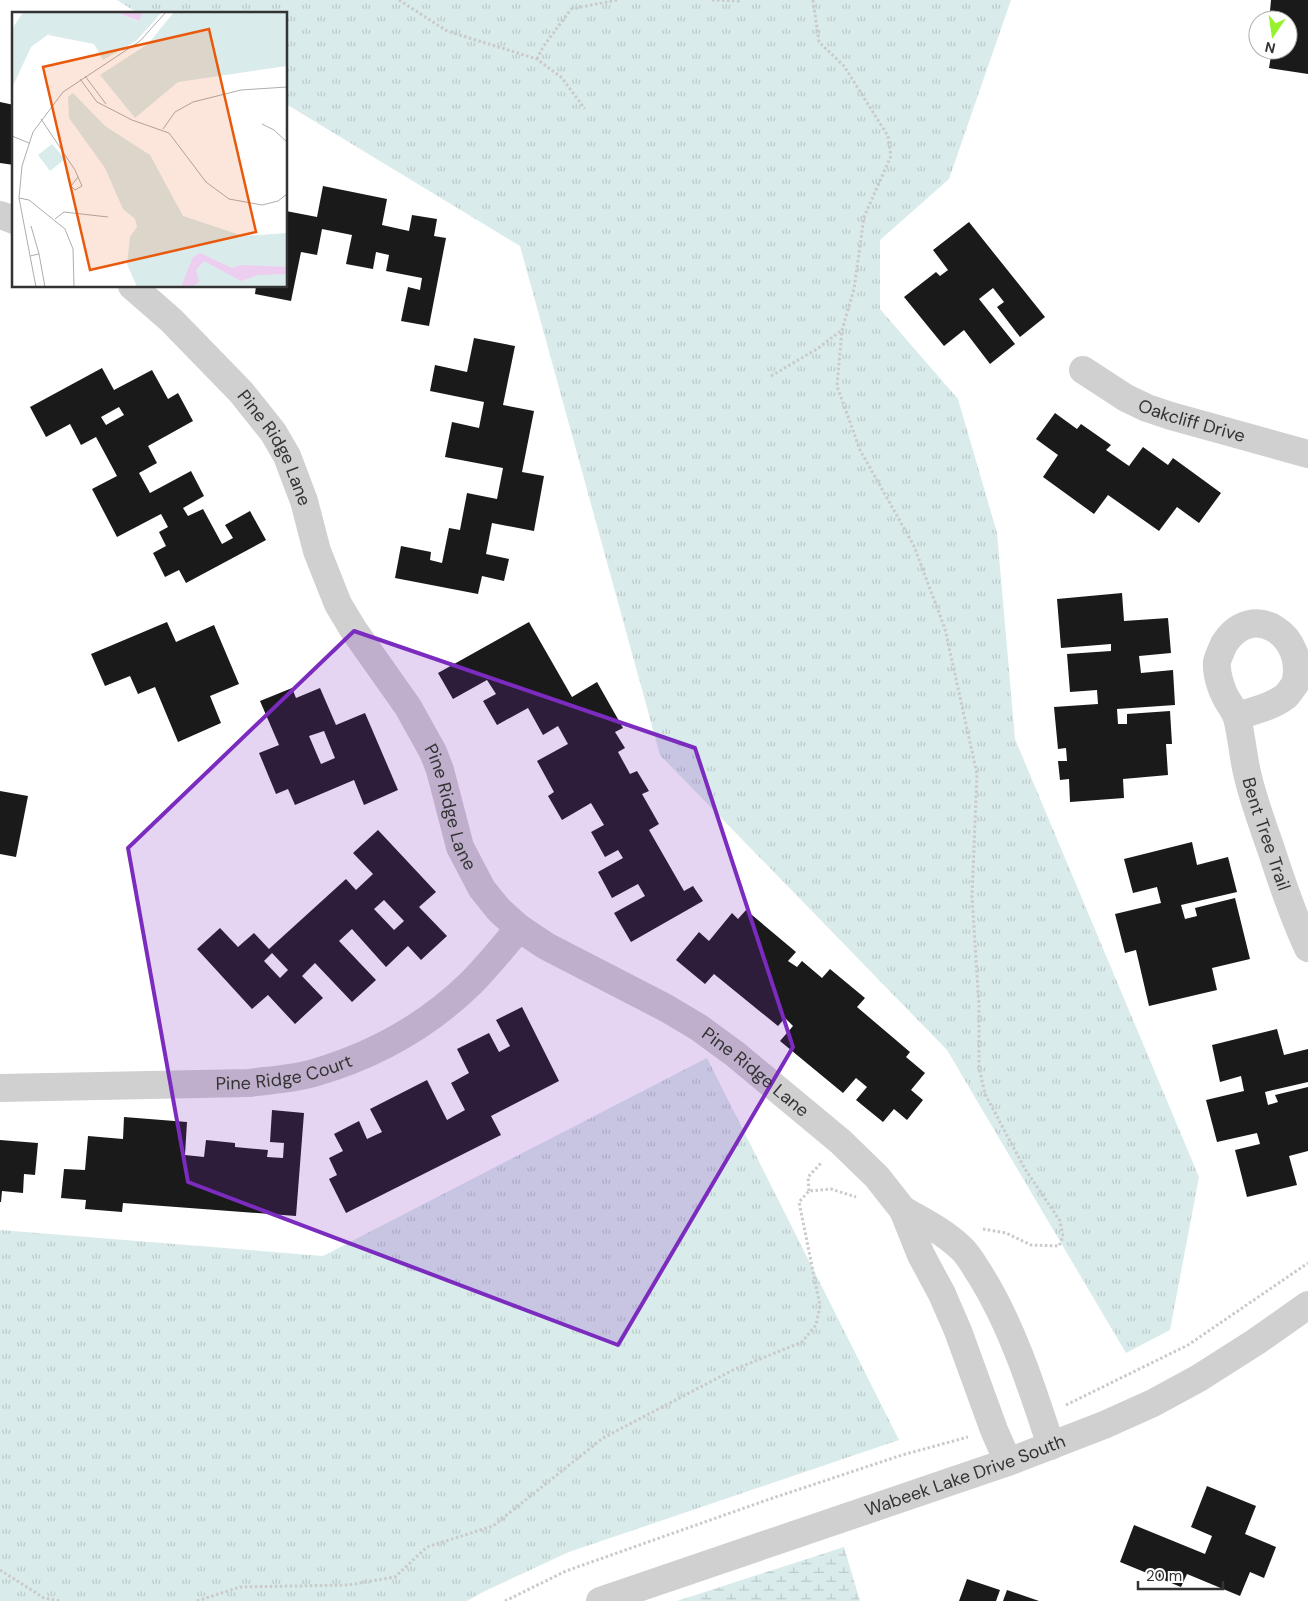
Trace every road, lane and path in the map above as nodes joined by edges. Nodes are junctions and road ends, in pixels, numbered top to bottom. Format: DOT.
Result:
graph roads {
  1 [pos="399,0"];
  2 [pos="617,0"];
  3 [pos="712,0"];
  4 [pos="740,0"];
  5 [pos="813,0"];
  6 [pos="537,59"];
  7 [pos="585,109"];
  8 [pos="0,215"];
  9 [pos="12,219"];
  10 [pos="134,288"];
  11 [pos="842,330"];
  12 [pos="1083,370"];
  13 [pos="771,376"];
  14 [pos="1308,454"];
  15 [pos="1237,716"];
  16 [pos="519,928"];
  17 [pos="1308,948"];
  18 [pos="0,1088"];
  19 [pos="841,1142"];
  20 [pos="809,1191"];
  21 [pos="858,1197"];
  22 [pos="903,1210"];
  23 [pos="980,1229"];
  24 [pos="1308,1263"];
  25 [pos="1308,1305"];
  26 [pos="1041,1414"];
  27 [pos="994,1430"];
  28 [pos="1052,1446"];
  29 [pos="1008,1462"];
  30 [pos="0,1570"];
  31 [pos="60,1601"];
  32 [pos="197,1601"];
  33 [pos="505,1601"];
  34 [pos="600,1601"];
  1 -- 6 [label="path"];
  2 -- 6 [label="path"];
  3 -- 4 [label="path"];
  5 -- 11 [label="path"];
  6 -- 7 [label="path"];
  8 -- 9 [label="street"];
  10 -- 16 [label="street, Pine Ridge Lane"];
  11 -- 13 [label="path"];
  11 -- 23 [label="path"];
  12 -- 14 [label="street, Oakcliff Drive"];
  15 -- 17 [label="street, Bent Tree Trail"];
  16 -- 18 [label="street, Pine Ridge Court"];
  16 -- 19 [label="street, Pine Ridge Lane"];
  19 -- 20 [label="path"];
  19 -- 22 [label="street, Pine Ridge Lane"];
  20 -- 21 [label="path"];
  20 -- 32 [label="path"];
  22 -- 26 [label="street, Pine Ridge Lane"];
  22 -- 27 [label="street, Pine Ridge Lane"];
  24 -- 26 [label="path"];
  25 -- 28 [label="street, Wabeek Lake Drive South"];
  26 -- 28 [label="street, Pine Ridge Lane"];
  27 -- 29 [label="street, Pine Ridge Lane"];
  27 -- 33 [label="path"];
  28 -- 29 [label="street, Wabeek Lake Drive South"];
  29 -- 34 [label="street, Wabeek Lake Drive South"];
  30 -- 31 [label="path"];
}
